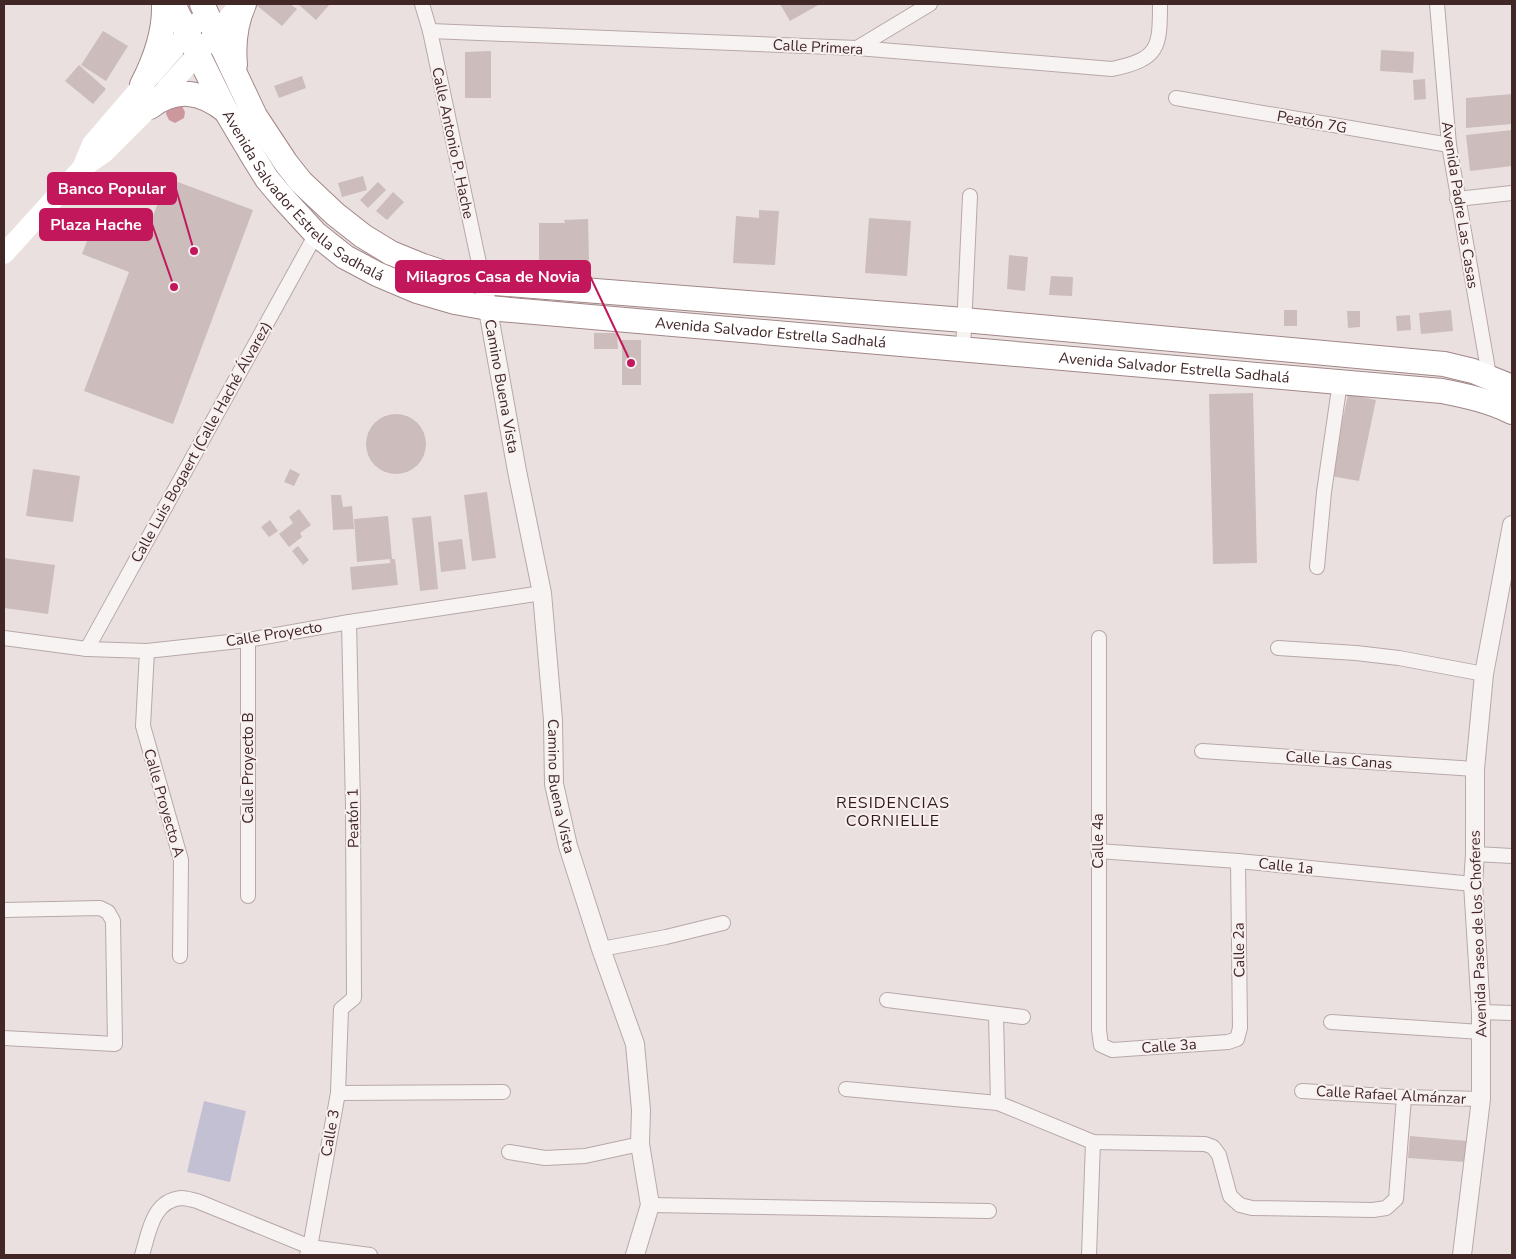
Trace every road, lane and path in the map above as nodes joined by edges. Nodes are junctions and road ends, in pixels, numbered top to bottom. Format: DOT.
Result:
graph roads {
  1 [pos="164,4"];
  2 [pos="173,4"];
  3 [pos="240,4"];
  4 [pos="244,4"];
  5 [pos="422,4"];
  6 [pos="930,4"];
  7 [pos="1160,4"];
  8 [pos="1437,4"];
  9 [pos="209,13"];
  10 [pos="430,30"];
  11 [pos="186,33"];
  12 [pos="857,48"];
  13 [pos="197,55"];
  14 [pos="142,85"];
  15 [pos="241,86"];
  16 [pos="1176,98"];
  17 [pos="150,107"];
  18 [pos="226,111"];
  19 [pos="1449,145"];
  20 [pos="82,168"];
  21 [pos="1512,192"];
  22 [pos="970,196"];
  23 [pos="1457,199"];
  24 [pos="316,234"];
  25 [pos="4,254"];
  26 [pos="483,282"];
  27 [pos="488,308"];
  28 [pos="964,320"];
  29 [pos="963,350"];
  30 [pos="1489,378"];
  31 [pos="1340,382"];
  32 [pos="1512,387"];
  33 [pos="1504,408"];
  34 [pos="1512,525"];
  35 [pos="1317,567"];
  36 [pos="542,593"];
  37 [pos="349,622"];
  38 [pos="4,638"];
  39 [pos="1099,638"];
  40 [pos="248,640"];
  41 [pos="1278,648"];
  42 [pos="87,649"];
  43 [pos="147,651"];
  44 [pos="1484,674"];
  45 [pos="1202,751"];
  46 [pos="1475,769"];
  47 [pos="1098,850"];
  48 [pos="1475,854"];
  49 [pos="1512,856"];
  50 [pos="1238,861"];
  51 [pos="1473,884"];
  52 [pos="248,896"];
  53 [pos="4,910"];
  54 [pos="723,923"];
  55 [pos="601,949"];
  56 [pos="180,956"];
  57 [pos="887,1000"];
  58 [pos="341,1009"];
  59 [pos="1481,1012"];
  60 [pos="1512,1014"];
  61 [pos="996,1015"];
  62 [pos="1023,1017"];
  63 [pos="1331,1022"];
  64 [pos="1481,1032"];
  65 [pos="4,1038"];
  66 [pos="1236,1039"];
  67 [pos="1101,1045"];
  68 [pos="846,1089"];
  69 [pos="1302,1091"];
  70 [pos="503,1092"];
  71 [pos="338,1093"];
  72 [pos="1404,1097"];
  73 [pos="1481,1099"];
  74 [pos="998,1103"];
  75 [pos="1093,1142"];
  76 [pos="640,1144"];
  77 [pos="509,1152"];
  78 [pos="650,1205"];
  79 [pos="989,1211"];
  80 [pos="309,1251"];
  81 [pos="142,1255"];
  82 [pos="370,1255"];
  83 [pos="636,1255"];
  84 [pos="1089,1255"];
  85 [pos="1462,1255"];
  1 -- 14 [label="highway"];
  2 -- 11 [label="highway, Avenida Salvador Estrella Sadhalá"];
  3 -- 9 [label="main road"];
  4 -- 15 [label="highway"];
  5 -- 10 [label="street, Calle Antonio P. Hache"];
  6 -- 12 [label="street"];
  7 -- 12 [label="street, Calle Primera"];
  8 -- 19 [label="street, Avenida Padre Las Casas"];
  9 -- 11 [label="main road"];
  9 -- 13 [label="main road"];
  9 -- 15 [label="highway, Avenida Salvador Estrella Sadhalá"];
  10 -- 12 [label="street, Calle Primera"];
  10 -- 26 [label="street, Calle Antonio P. Hache"];
  11 -- 13 [label="highway, Avenida Salvador Estrella Sadhalá"];
  11 -- 14 [label="main road"];
  13 -- 17 [label="main road"];
  13 -- 18 [label="highway, Avenida Salvador Estrella Sadhalá"];
  14 -- 20 [label="main road"];
  15 -- 26 [label="highway, Avenida Salvador Estrella Sadhalá"];
  16 -- 19 [label="street, Peatón 7G"];
  17 -- 18 [label="highway"];
  17 -- 20 [label="main road"];
  18 -- 24 [label="highway, Avenida Salvador Estrella Sadhalá"];
  19 -- 23 [label="street, Avenida Padre Las Casas"];
  20 -- 25 [label="main road"];
  21 -- 23 [label="street"];
  22 -- 28 [label="street"];
  23 -- 30 [label="street, Avenida Padre Las Casas"];
  24 -- 27 [label="highway, Avenida Salvador Estrella Sadhalá"];
  24 -- 42 [label="street, Calle Luis Bogaert (Calle Haché Álvarez)"];
  26 -- 27 [label="street, Camino Buena Vista"];
  26 -- 28 [label="highway, Avenida Salvador Estrella Sadhalá"];
  27 -- 29 [label="highway, Avenida Salvador Estrella Sadhalá"];
  27 -- 36 [label="street, Camino Buena Vista"];
  28 -- 29 [label="street"];
  28 -- 30 [label="highway, Avenida Salvador Estrella Sadhalá"];
  29 -- 31 [label="highway, Avenida Salvador Estrella Sadhalá"];
  30 -- 32 [label="highway, Avenida Salvador Estrella Sadhalá"];
  30 -- 33 [label="street, Avenida Padre Las Casas"];
  31 -- 33 [label="highway, Avenida Salvador Estrella Sadhalá"];
  31 -- 35 [label="street"];
  34 -- 44 [label="street, Avenida Paseo de los Choferes"];
  36 -- 37 [label="street, Calle Proyecto"];
  36 -- 55 [label="street, Camino Buena Vista"];
  37 -- 40 [label="street, Calle Proyecto"];
  37 -- 58 [label="street, Peatón 1"];
  38 -- 42 [label="street, Calle Proyecto"];
  39 -- 47 [label="street, Calle 4a"];
  40 -- 43 [label="street, Calle Proyecto"];
  40 -- 52 [label="street, Calle Proyecto B"];
  41 -- 44 [label="street"];
  42 -- 43 [label="street, Calle Proyecto"];
  43 -- 56 [label="street, Calle Proyecto A"];
  44 -- 46 [label="street, Avenida Paseo de los Choferes"];
  45 -- 46 [label="street, Calle Las Canas"];
  46 -- 48 [label="street, Avenida Paseo de los Choferes"];
  47 -- 50 [label="street, Calle 1a"];
  47 -- 67 [label="street, Calle 4a"];
  48 -- 49 [label="street"];
  48 -- 51 [label="street, Avenida Paseo de los Choferes"];
  50 -- 51 [label="street, Calle 1a"];
  50 -- 66 [label="street, Calle 2a"];
  51 -- 59 [label="street, Avenida Paseo de los Choferes"];
  53 -- 65 [label="street"];
  54 -- 55 [label="street"];
  55 -- 76 [label="street, Camino Buena Vista"];
  57 -- 61 [label="street"];
  58 -- 71 [label="street, Calle 3"];
  59 -- 60 [label="street"];
  59 -- 64 [label="street, Avenida Paseo de los Choferes"];
  61 -- 62 [label="street"];
  61 -- 74 [label="street"];
  63 -- 64 [label="street"];
  64 -- 73 [label="street, Avenida Paseo de los Choferes"];
  66 -- 67 [label="street, Calle 3a"];
  68 -- 74 [label="street"];
  69 -- 72 [label="street, Calle Rafael Almánzar"];
  70 -- 71 [label="street"];
  71 -- 80 [label="street, Calle 3"];
  72 -- 73 [label="street, Calle Rafael Almánzar"];
  72 -- 75 [label="street"];
  73 -- 85 [label="street, Avenida Paseo de los Choferes"];
  74 -- 75 [label="street"];
  75 -- 84 [label="street"];
  76 -- 77 [label="street"];
  76 -- 78 [label="street, Camino Buena Vista"];
  78 -- 79 [label="street"];
  78 -- 83 [label="street, Camino Buena Vista"];
  80 -- 81 [label="street"];
  80 -- 82 [label="street"];
}
